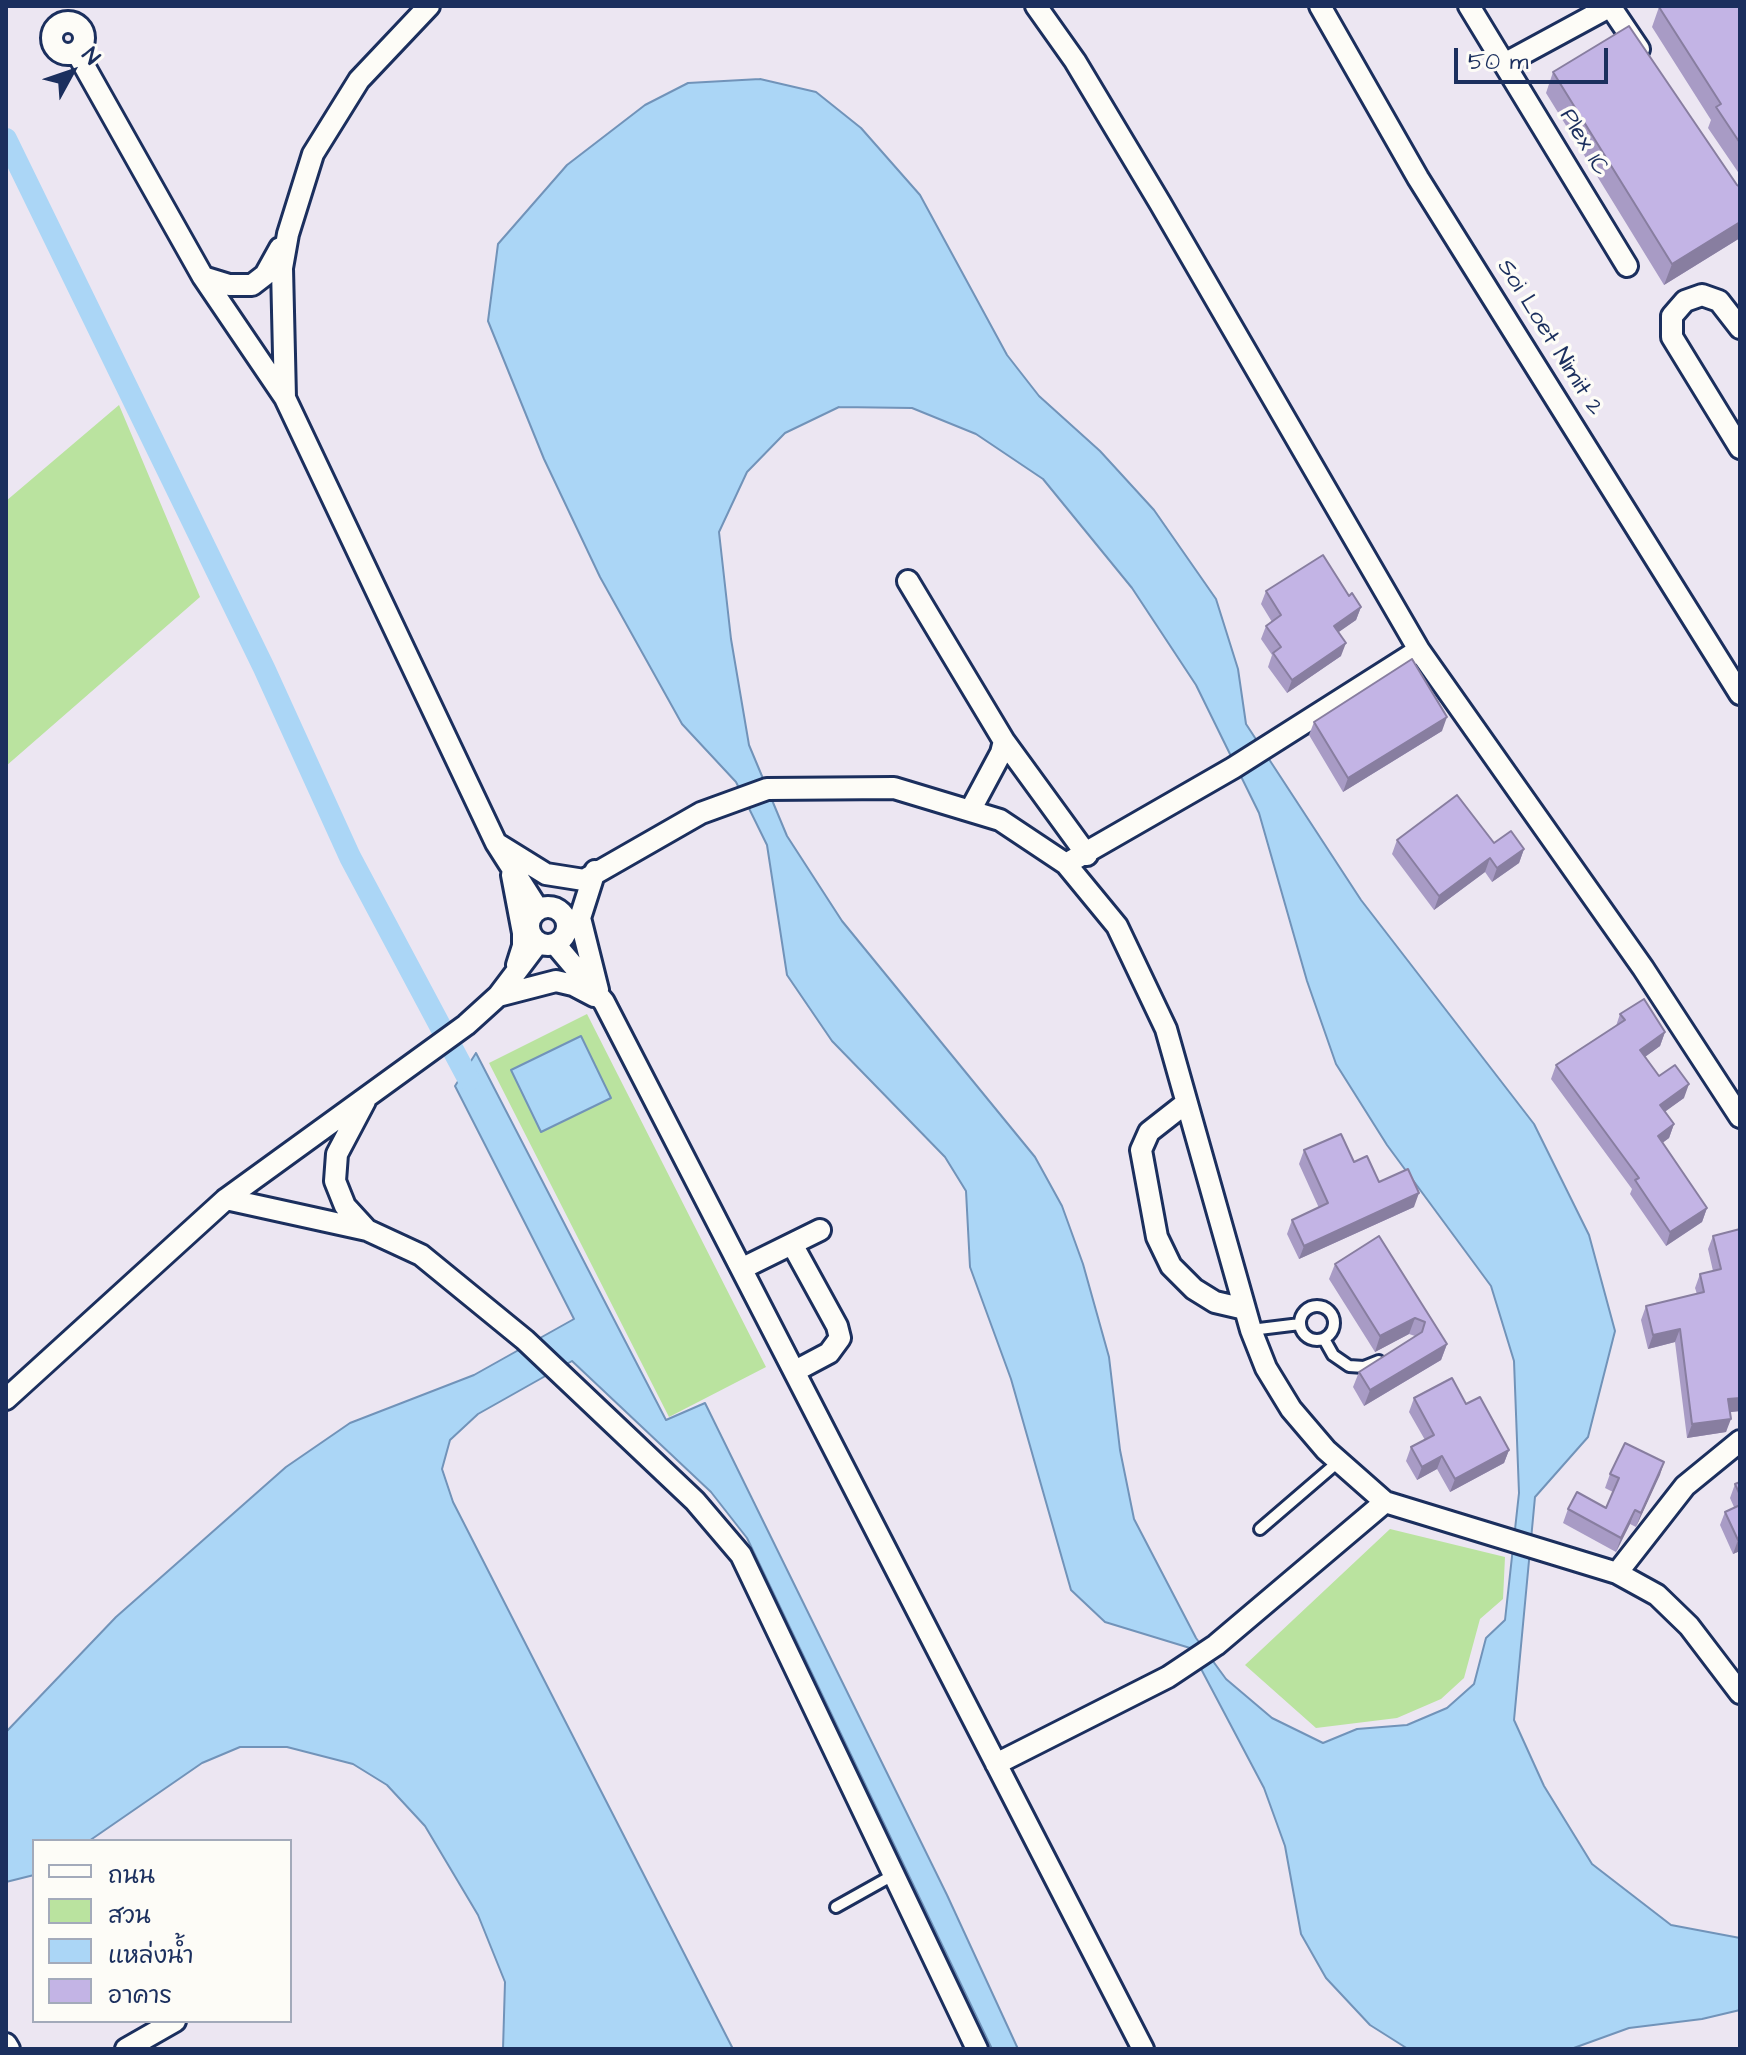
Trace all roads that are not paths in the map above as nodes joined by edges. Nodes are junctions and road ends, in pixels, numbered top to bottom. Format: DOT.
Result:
graph roads {
  1 [pos="429,6"];
  2 [pos="1036,6"];
  3 [pos="1320,6"];
  4 [pos="1469,6"];
  5 [pos="1610,6"];
  6 [pos="77,53"];
  7 [pos="1504,64"];
  8 [pos="1653,70"];
  9 [pos="288,234"];
  10 [pos="1627,266"];
  11 [pos="203,277"];
  12 [pos="1740,328"];
  13 [pos="285,398"];
  14 [pos="1740,448"];
  15 [pos="908,581"];
  16 [pos="1419,650"];
  17 [pos="1740,694"];
  18 [pos="1004,741"];
  19 [pos="971,809"];
  20 [pos="496,843"];
  21 [pos="1087,855"];
  22 [pos="1066,864"];
  23 [pos="510,865"];
  24 [pos="589,875"];
  25 [pos="547,909"];
  26 [pos="546,944"];
  27 [pos="502,991"];
  28 [pos="602,999"];
  29 [pos="367,1098"];
  30 [pos="1186,1103"];
  31 [pos="1740,1117"];
  32 [pos="226,1199"];
  33 [pos="367,1230"];
  34 [pos="820,1230"];
  35 [pos="792,1244"];
  36 [pos="743,1268"];
  37 [pos="1245,1309"];
  38 [pos="1300,1324"];
  39 [pos="1251,1330"];
  40 [pos="1324,1339"];
  41 [pos="1389,1355"];
  42 [pos="797,1370"];
  43 [pos="6,1399"];
  44 [pos="1740,1441"];
  45 [pos="1338,1462"];
  46 [pos="1385,1502"];
  47 [pos="1260,1529"];
  48 [pos="1617,1573"];
  49 [pos="1740,1693"];
  50 [pos="996,1764"];
  51 [pos="895,1874"];
  52 [pos="836,1907"];
  53 [pos="172,2023"];
  54 [pos="6,2044"];
  55 [pos="9,2049"];
  56 [pos="126,2049"];
  57 [pos="977,2049"];
  58 [pos="1143,2049"];
  1 -- 9 [label="street"];
  2 -- 16 [label="street"];
  3 -- 17 [label="street, Soi Loet Nimit 2"];
  4 -- 7 [label="street, Plex 1C"];
  5 -- 7 [label="street"];
  5 -- 8 [label="street"];
  6 -- 11 [label="street"];
  7 -- 10 [label="street, Plex 1C"];
  9 -- 11 [label="street"];
  9 -- 13 [label="street"];
  11 -- 13 [label="street"];
  12 -- 14 [label="street"];
  13 -- 20 [label="street"];
  15 -- 18 [label="street"];
  16 -- 21 [label="street"];
  16 -- 31 [label="street"];
  18 -- 19 [label="street"];
  18 -- 21 [label="street"];
  19 -- 22 [label="street"];
  19 -- 24 [label="street"];
  20 -- 23 [label="street"];
  20 -- 24 [label="street"];
  21 -- 22 [label="street"];
  22 -- 30 [label="street"];
  23 -- 25 [label="street"];
  23 -- 27 [label="street"];
  24 -- 25 [label="street"];
  24 -- 28 [label="street"];
  25 -- 26 [label="street"];
  25 -- 26 [label="street"];
  26 -- 27 [label="street"];
  26 -- 28 [label="street"];
  27 -- 28 [label="street"];
  27 -- 29 [label="street"];
  28 -- 36 [label="street"];
  29 -- 32 [label="street"];
  29 -- 33 [label="street"];
  30 -- 37 [label="street"];
  30 -- 37 [label="street"];
  32 -- 33 [label="street"];
  32 -- 43 [label="street"];
  33 -- 51 [label="street"];
  34 -- 35 [label="street"];
  35 -- 36 [label="street"];
  35 -- 42 [label="street"];
  36 -- 42 [label="street"];
  37 -- 39 [label="street"];
  38 -- 39 [label="lane"];
  38 -- 40 [label="lane"];
  38 -- 40 [label="lane"];
  39 -- 45 [label="street"];
  40 -- 41 [label="lane"];
  42 -- 50 [label="street"];
  44 -- 48 [label="street"];
  45 -- 46 [label="street"];
  45 -- 47 [label="lane"];
  46 -- 48 [label="street"];
  46 -- 50 [label="street"];
  48 -- 49 [label="street"];
  50 -- 58 [label="street"];
  51 -- 52 [label="lane"];
  51 -- 57 [label="street"];
  53 -- 56 [label="street"];
  54 -- 55 [label="street"];
}
